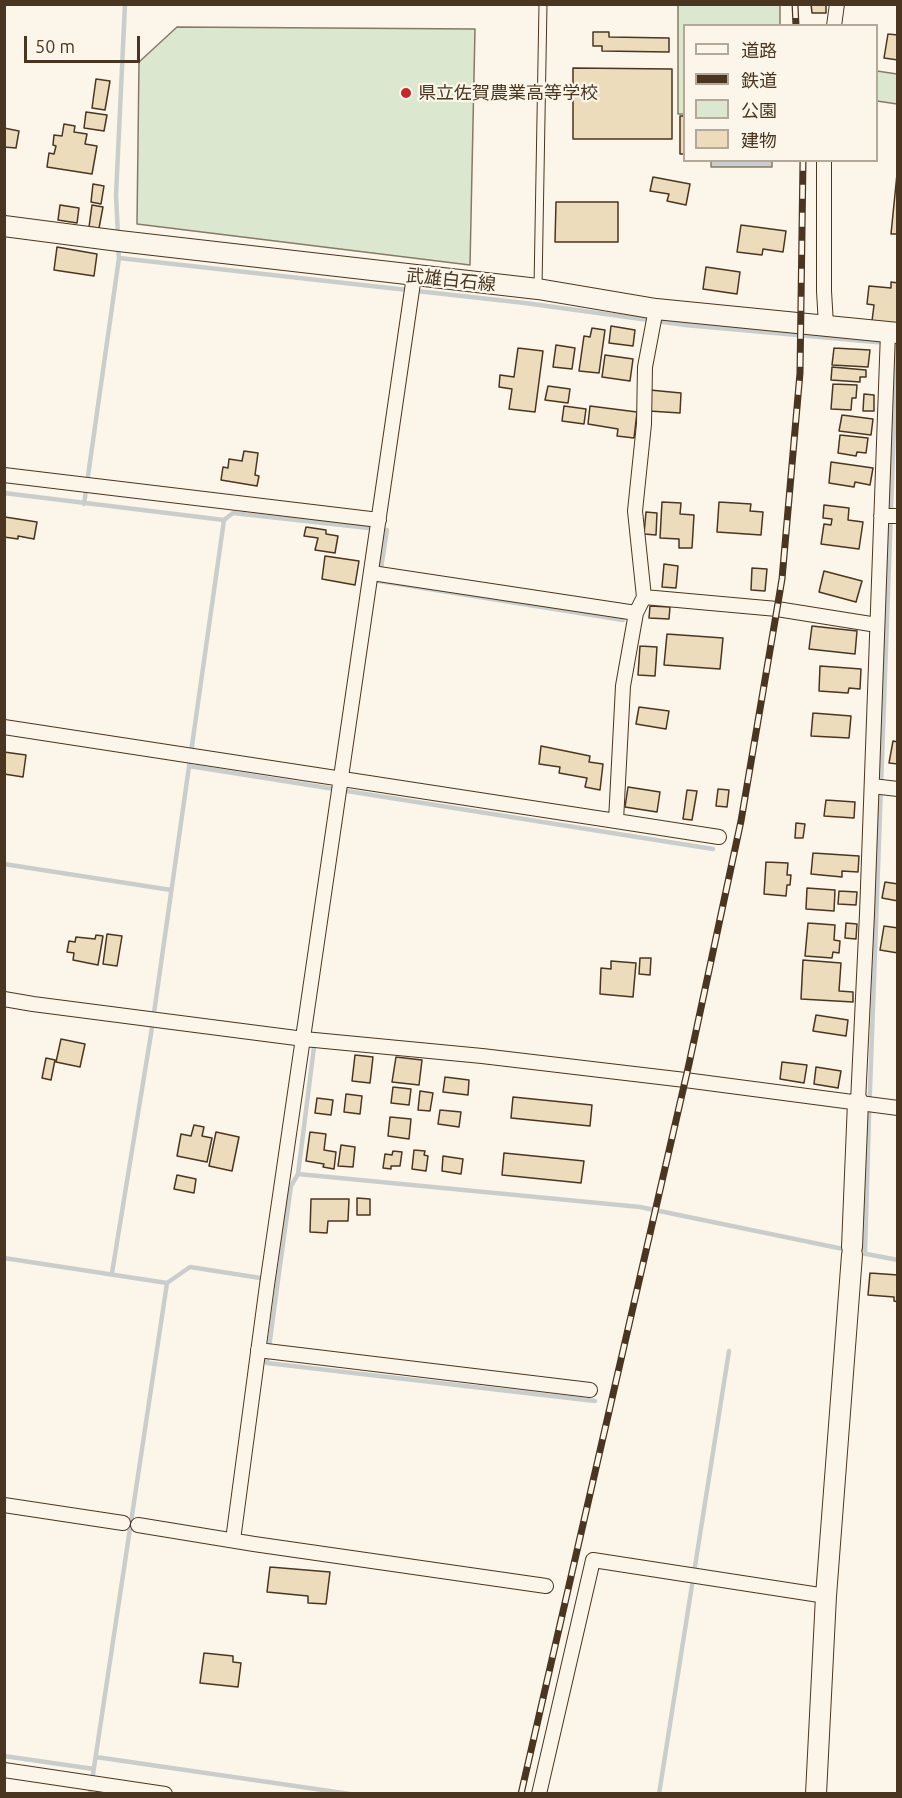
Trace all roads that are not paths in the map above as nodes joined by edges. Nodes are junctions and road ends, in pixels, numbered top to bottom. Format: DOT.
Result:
graph roads {
  1 [pos="543,4"];
  2 [pos="837,4"];
  3 [pos="834,24"];
  4 [pos="824,162"];
  5 [pos="4,226"];
  6 [pos="413,285"];
  7 [pos="538,290"];
  8 [pos="654,317"];
  9 [pos="826,325"];
  10 [pos="890,339"];
  11 [pos="4,475"];
  12 [pos="890,516"];
  13 [pos="379,526"];
  14 [pos="378,574"];
  15 [pos="644,597"];
  16 [pos="636,613"];
  17 [pos="877,625"];
  18 [pos="4,727"];
  19 [pos="341,786"];
  20 [pos="882,787"];
  21 [pos="616,821"];
  22 [pos="719,837"];
  23 [pos="4,999"];
  24 [pos="304,1039"];
  25 [pos="866,1103"];
  26 [pos="897,1108"];
  27 [pos="266,1351"];
  28 [pos="590,1390"];
  29 [pos="4,1505"];
  30 [pos="123,1523"];
  31 [pos="138,1525"];
  32 [pos="232,1540"];
  33 [pos="546,1586"];
  34 [pos="826,1596"];
  35 [pos="4,1770"];
  36 [pos="165,1794"];
  37 [pos="539,1794"];
  38 [pos="816,1794"];
  1 -- 7 [label="lane"];
  2 -- 3 [label="street"];
  4 -- 9 [label="street"];
  5 -- 6 [label="main road, 武雄白石線"];
  6 -- 7 [label="main road, 武雄白石線"];
  6 -- 13 [label="street"];
  7 -- 8 [label="main road, 武雄白石線"];
  8 -- 9 [label="main road, 武雄白石線"];
  8 -- 15 [label="street"];
  9 -- 10 [label="main road, 武雄白石線"];
  10 -- 12 [label="street"];
  11 -- 13 [label="street"];
  12 -- 17 [label="street"];
  13 -- 14 [label="street"];
  14 -- 16 [label="street"];
  14 -- 19 [label="street"];
  15 -- 16 [label="street"];
  15 -- 17 [label="street"];
  16 -- 21 [label="street"];
  17 -- 20 [label="street"];
  18 -- 19 [label="street"];
  19 -- 21 [label="street"];
  19 -- 24 [label="street"];
  20 -- 25 [label="street"];
  21 -- 22 [label="street"];
  23 -- 24 [label="street"];
  24 -- 25 [label="street"];
  24 -- 27 [label="street"];
  25 -- 26 [label="street"];
  25 -- 34 [label="main road"];
  27 -- 28 [label="street"];
  27 -- 32 [label="street"];
  29 -- 30 [label="street"];
  31 -- 32 [label="street"];
  32 -- 33 [label="street"];
  34 -- 37 [label="street"];
  34 -- 38 [label="main road"];
  35 -- 36 [label="street"];
}
